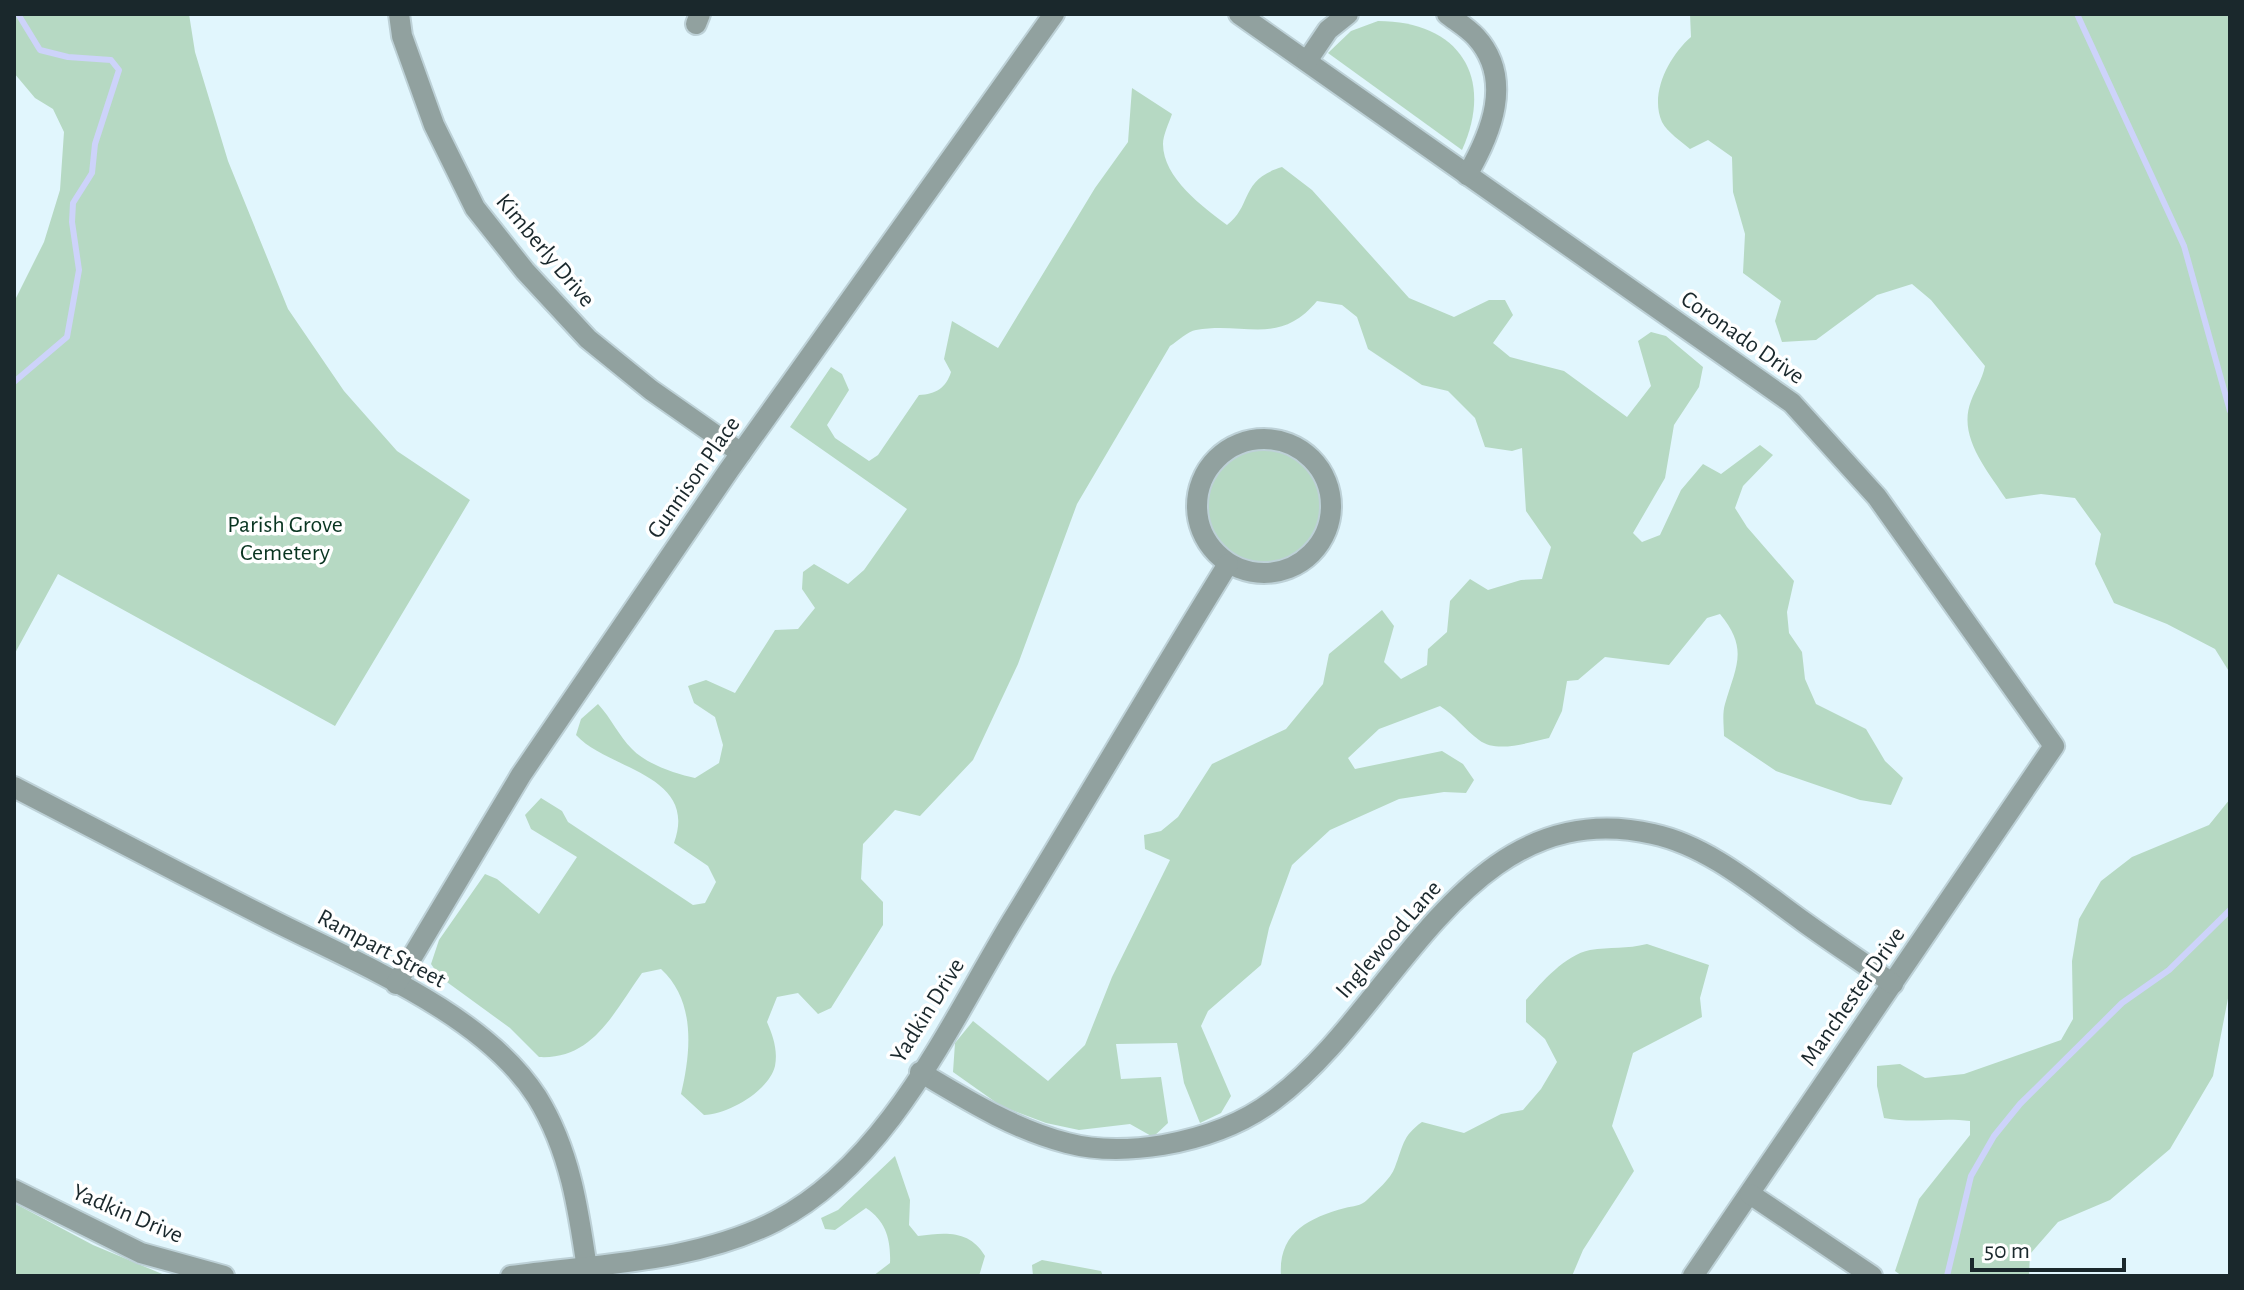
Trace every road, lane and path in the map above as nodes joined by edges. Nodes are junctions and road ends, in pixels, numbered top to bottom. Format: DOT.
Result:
graph roads {
  1 [pos="399,14"];
  2 [pos="1054,14"];
  3 [pos="1239,14"];
  4 [pos="1348,14"];
  5 [pos="1447,14"];
  6 [pos="1307,61"];
  7 [pos="1467,175"];
  8 [pos="741,453"];
  9 [pos="1228,564"];
  10 [pos="2054,746"];
  11 [pos="14,787"];
  12 [pos="396,984"];
  13 [pos="1893,984"];
  14 [pos="920,1072"];
  15 [pos="14,1190"];
  16 [pos="1750,1194"];
  17 [pos="588,1271"];
  18 [pos="224,1276"];
  19 [pos="511,1276"];
  20 [pos="1693,1276"];
  21 [pos="1872,1276"];
  1 -- 8 [label="street, Kimberly Drive"];
  2 -- 8 [label="street, Gunnison Place"];
  3 -- 6 [label="street, Coronado Drive"];
  4 -- 6 [label="street"];
  5 -- 7 [label="street"];
  6 -- 7 [label="street, Coronado Drive"];
  7 -- 10 [label="street, Coronado Drive"];
  8 -- 12 [label="street, Gunnison Place"];
  9 -- 9 [label="street"];
  9 -- 14 [label="street, Yadkin Drive"];
  10 -- 13 [label="street, Manchester Drive"];
  11 -- 12 [label="street, Rampart Street"];
  12 -- 17 [label="street, Rampart Street"];
  13 -- 14 [label="street, Inglewood Lane"];
  13 -- 16 [label="street, Manchester Drive"];
  14 -- 17 [label="street, Yadkin Drive"];
  15 -- 18 [label="street, Yadkin Drive"];
  16 -- 20 [label="street, Manchester Drive"];
  16 -- 21 [label="street"];
  17 -- 19 [label="street, Yadkin Drive"];
}
